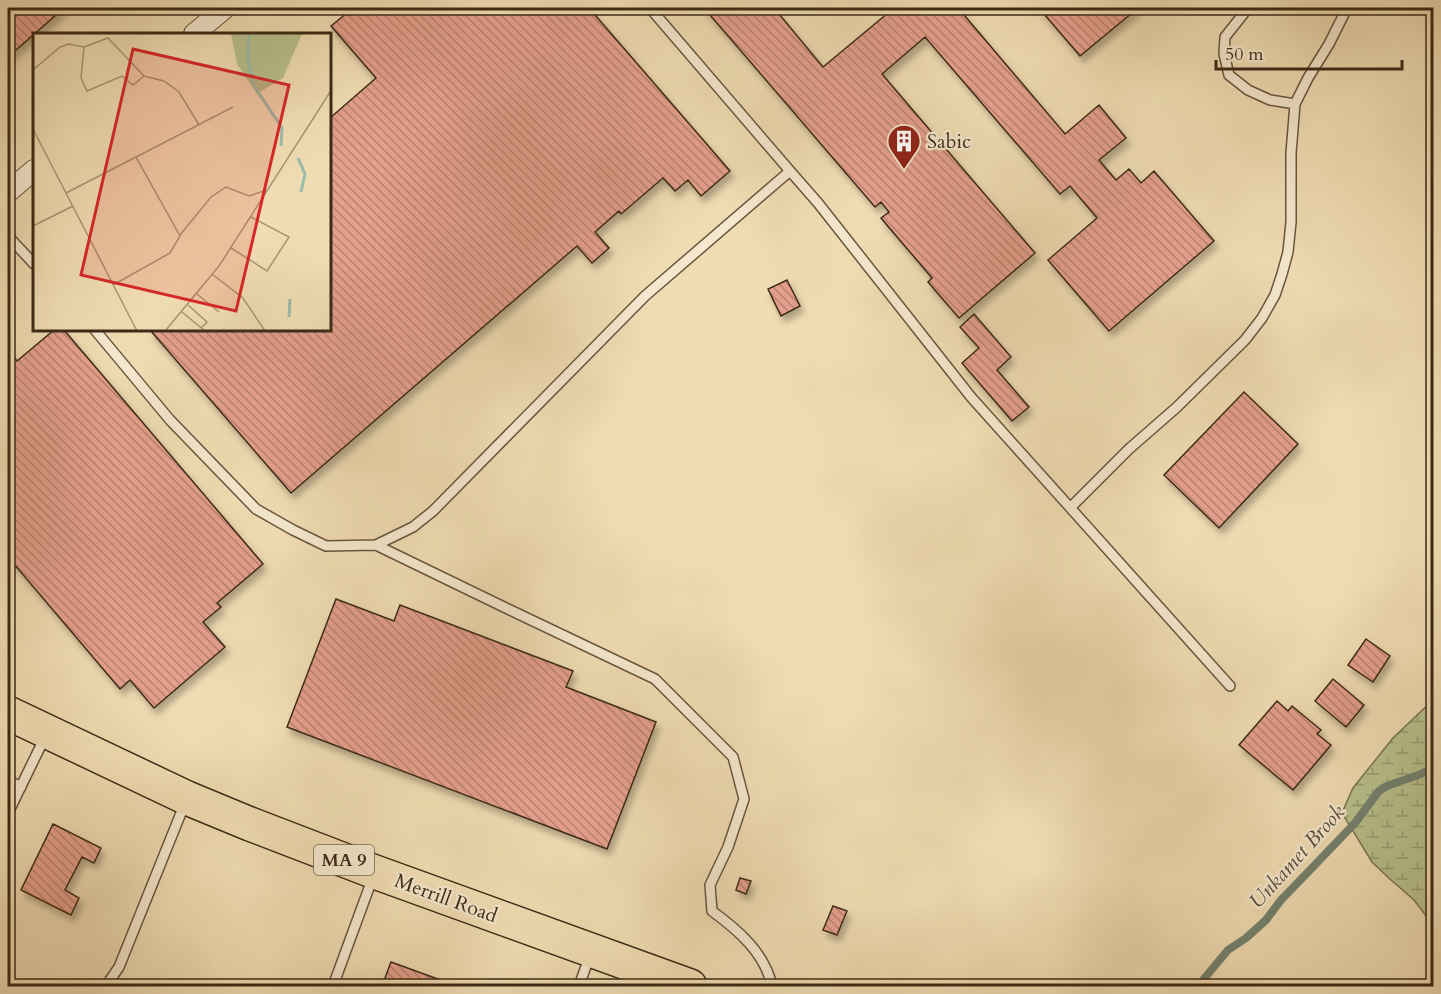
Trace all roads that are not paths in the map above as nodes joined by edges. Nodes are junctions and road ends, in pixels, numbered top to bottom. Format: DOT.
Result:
graph roads {
  1 [pos="225,8"];
  2 [pos="650,8"];
  3 [pos="1248,8"];
  4 [pos="1347,8"];
  5 [pos="195,33"];
  6 [pos="1295,104"];
  7 [pos="33,171"];
  8 [pos="790,171"];
  9 [pos="8,192"];
  10 [pos="8,236"];
  11 [pos="33,263"];
  12 [pos="97,332"];
  13 [pos="1071,507"];
  14 [pos="376,545"];
  15 [pos="1230,686"];
  16 [pos="8,713"];
  17 [pos="48,733"];
  18 [pos="8,780"];
  19 [pos="21,787"];
  20 [pos="187,798"];
  21 [pos="8,810"];
  22 [pos="375,872"];
  23 [pos="591,951"];
  24 [pos="106,987"];
  25 [pos="333,987"];
  26 [pos="579,987"];
  27 [pos="690,987"];
  28 [pos="772,987"];
  1 -- 5 [label="street"];
  2 -- 8 [label="lane"];
  3 -- 6 [label="lane"];
  4 -- 6 [label="lane"];
  6 -- 13 [label="lane"];
  7 -- 9 [label="street"];
  8 -- 13 [label="lane"];
  8 -- 14 [label="lane"];
  10 -- 11 [label="lane"];
  12 -- 14 [label="lane"];
  13 -- 15 [label="lane"];
  14 -- 28 [label="lane"];
  16 -- 17 [label="highway, Merrill Road / MA 9"];
  17 -- 19 [label="lane"];
  17 -- 20 [label="highway, Merrill Road / MA 9"];
  18 -- 19 [label="lane"];
  19 -- 21 [label="lane"];
  20 -- 22 [label="highway, Merrill Road / MA 9"];
  20 -- 24 [label="lane"];
  22 -- 23 [label="highway, Merrill Road / MA 9"];
  22 -- 25 [label="lane"];
  23 -- 26 [label="lane"];
  23 -- 27 [label="highway, Merrill Road / MA 9"];
}
